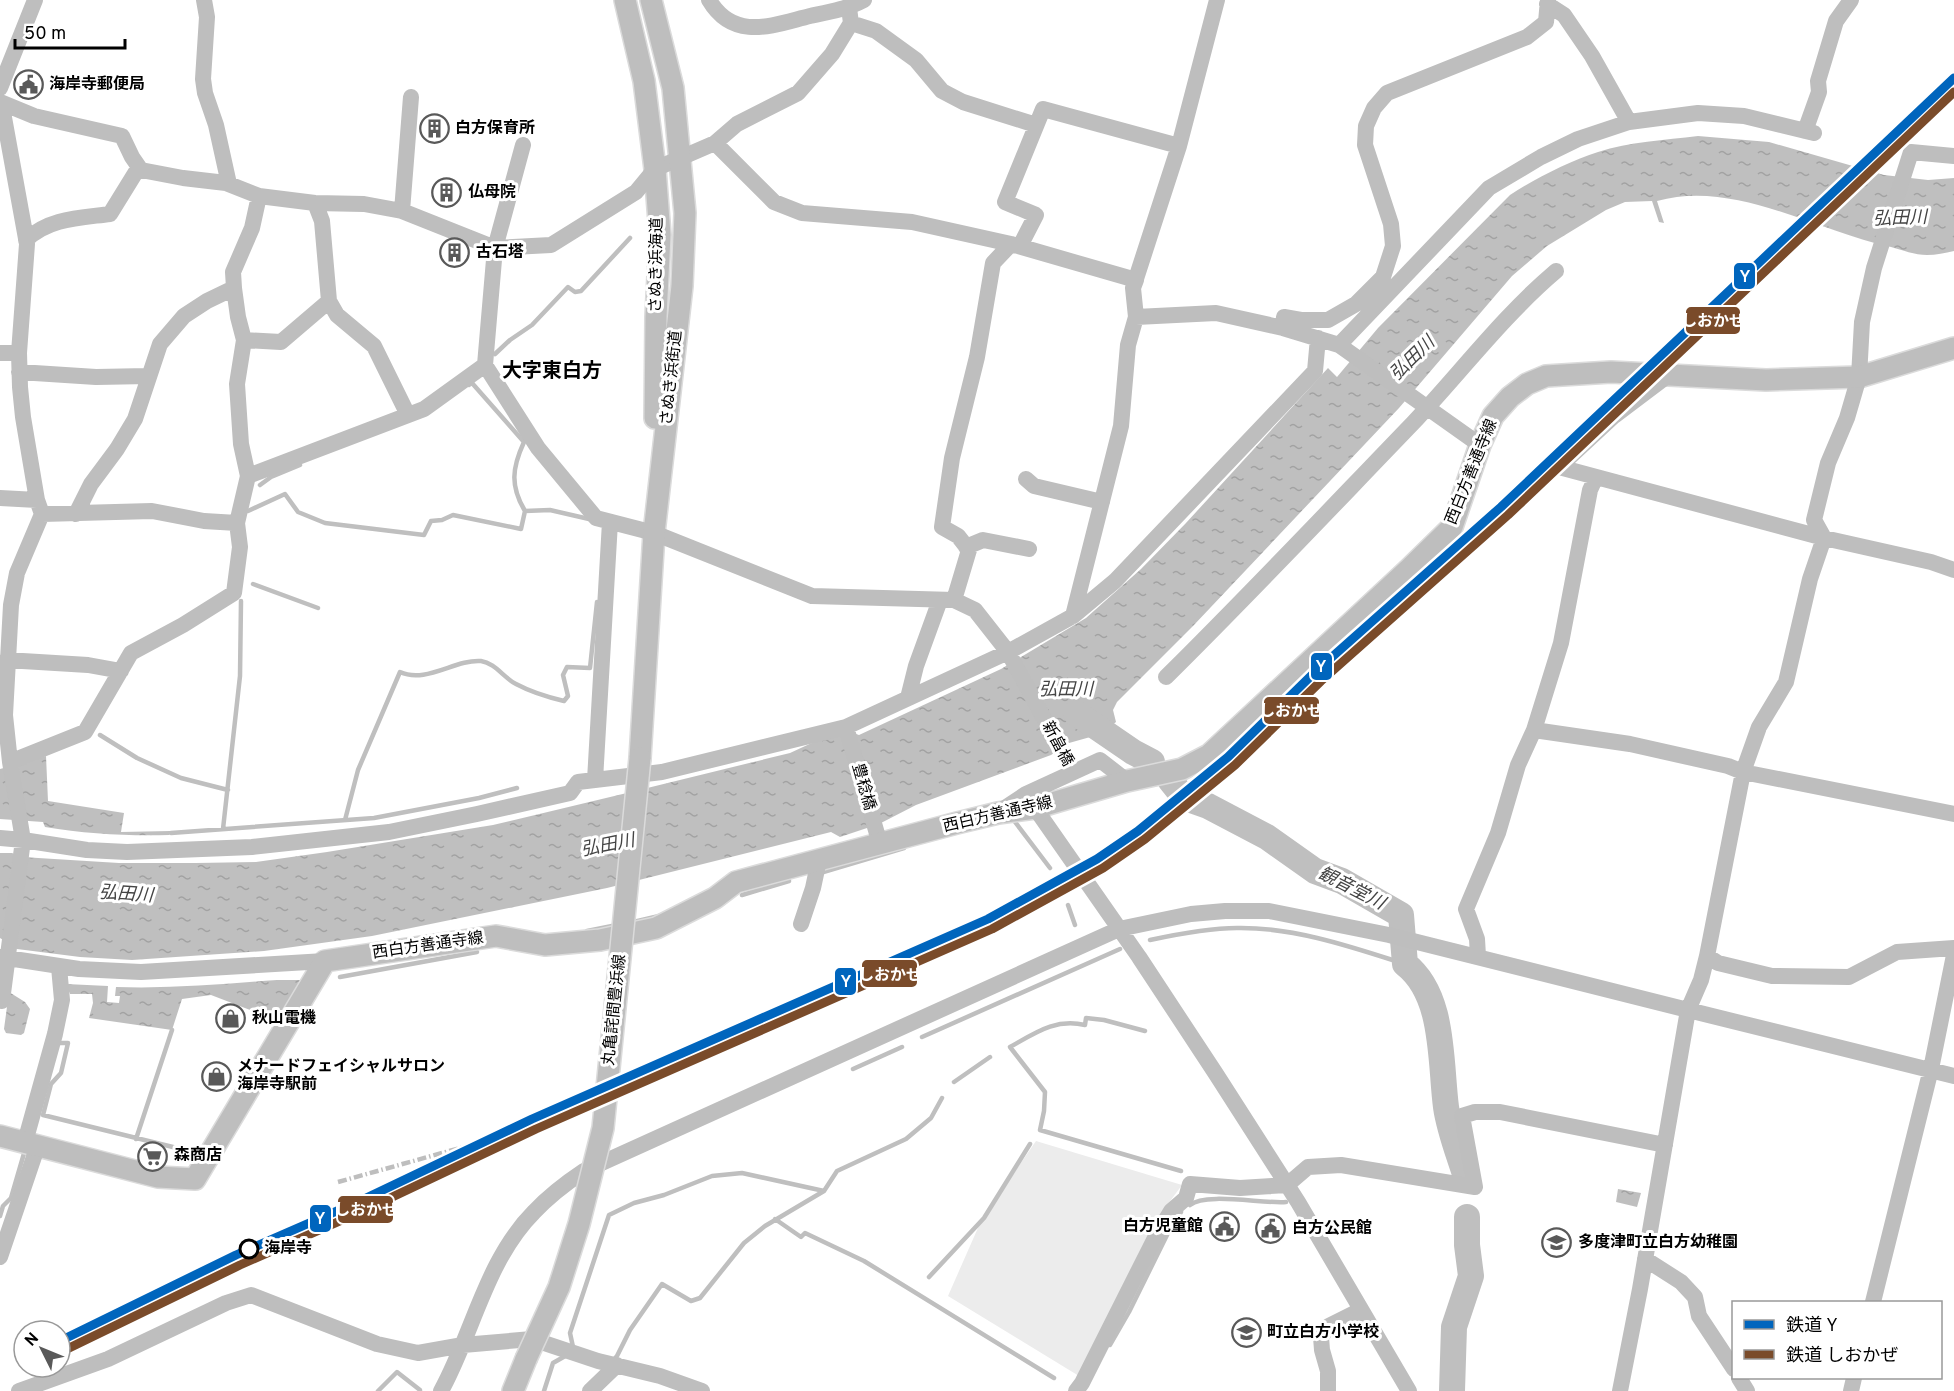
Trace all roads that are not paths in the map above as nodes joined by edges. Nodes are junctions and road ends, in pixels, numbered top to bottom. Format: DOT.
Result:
graph roads {
  1 [pos="35,0"];
  2 [pos="204,0"];
  3 [pos="626,0"];
  4 [pos="651,0"];
  5 [pos="709,0"];
  6 [pos="1217,0"];
  7 [pos="1851,0"];
  8 [pos="1548,2"];
  9 [pos="855,10"];
  10 [pos="0,88"];
  11 [pos="411,97"];
  12 [pos="0,102"];
  13 [pos="0,107"];
  14 [pos="1629,122"];
  15 [pos="1036,125"];
  16 [pos="715,143"];
  17 [pos="523,145"];
  18 [pos="1179,146"];
  19 [pos="1954,156"];
  20 [pos="681,158"];
  21 [pos="139,167"];
  22 [pos="655,169"];
  23 [pos="230,184"];
  24 [pos="259,196"];
  25 [pos="315,203"];
  26 [pos="402,211"];
  27 [pos="26,240"];
  28 [pos="1016,245"];
  29 [pos="495,248"];
  30 [pos="1556,271"];
  31 [pos="234,288"];
  32 [pos="1133,288"];
  33 [pos="328,301"];
  34 [pos="1136,317"];
  35 [pos="1282,328"];
  36 [pos="1318,338"];
  37 [pos="244,340"];
  38 [pos="1339,345"];
  39 [pos="1954,348"];
  40 [pos="0,353"];
  41 [pos="19,353"];
  42 [pos="485,365"];
  43 [pos="19,372"];
  44 [pos="148,376"];
  45 [pos="1666,376"];
  46 [pos="1859,377"];
  47 [pos="1421,405"];
  48 [pos="408,415"];
  49 [pos="1480,445"];
  50 [pos="248,476"];
  51 [pos="1596,477"];
  52 [pos="1026,479"];
  53 [pos="0,498"];
  54 [pos="1102,502"];
  55 [pos="39,507"];
  56 [pos="76,514"];
  57 [pos="610,522"];
  58 [pos="237,523"];
  59 [pos="654,533"];
  60 [pos="1824,538"];
  61 [pos="966,547"];
  62 [pos="1029,549"];
  63 [pos="1954,570"];
  64 [pos="947,600"];
  65 [pos="1073,616"];
  66 [pos="1008,652"];
  67 [pos="6,660"];
  68 [pos="121,671"];
  69 [pos="1166,677"];
  70 [pos="908,698"];
  71 [pos="3,707"];
  72 [pos="3,724"];
  73 [pos="1534,730"];
  74 [pos="847,732"];
  75 [pos="640,758"];
  76 [pos="10,762"];
  77 [pos="1073,772"];
  78 [pos="1743,772"];
  79 [pos="595,780"];
  80 [pos="1127,781"];
  81 [pos="1035,808"];
  82 [pos="998,813"];
  83 [pos="1954,814"];
  84 [pos="0,838"];
  85 [pos="23,840"];
  86 [pos="879,841"];
  87 [pos="817,869"];
  88 [pos="801,924"];
  89 [pos="1119,929"];
  90 [pos="1954,948"];
  91 [pos="1954,955"];
  92 [pos="1478,956"];
  93 [pos="1707,956"];
  94 [pos="5,958"];
  95 [pos="325,961"];
  96 [pos="59,967"];
  97 [pos="2,1001"];
  98 [pos="1688,1010"];
  99 [pos="1931,1069"];
  100 [pos="1954,1076"];
  101 [pos="0,1136"];
  102 [pos="32,1143"];
  103 [pos="1665,1145"];
  104 [pos="1287,1185"];
  105 [pos="0,1257"];
  106 [pos="1645,1259"];
  107 [pos="1873,1301"];
  108 [pos="1361,1310"];
  109 [pos="463,1345"];
  110 [pos="612,1364"];
  111 [pos="1732,1366"];
  112 [pos="19,1391"];
  113 [pos="441,1391"];
  114 [pos="513,1391"];
  115 [pos="591,1391"];
  116 [pos="702,1391"];
  117 [pos="1076,1391"];
  118 [pos="1328,1391"];
  119 [pos="1409,1391"];
  120 [pos="1620,1391"];
  1 -- 10 [label="street"];
  2 -- 23 [label="street"];
  3 -- 22 [label="main road, さぬき浜海道"];
  4 -- 20 [label="main road, さぬき浜街道"];
  5 -- 9 [label="street"];
  6 -- 18 [label="street"];
  7 -- 14 [label="street"];
  8 -- 14 [label="street"];
  8 -- 35 [label="street"];
  9 -- 15 [label="street"];
  9 -- 16 [label="street"];
  11 -- 26 [label="street"];
  12 -- 21 [label="street"];
  13 -- 27 [label="street"];
  14 -- 38 [label="street"];
  15 -- 18 [label="street"];
  15 -- 28 [label="street"];
  16 -- 20 [label="street"];
  16 -- 28 [label="street"];
  17 -- 29 [label="street"];
  18 -- 32 [label="street"];
  19 -- 46 [label="street"];
  20 -- 22 [label="street"];
  20 -- 59 [label="main road, さぬき浜街道"];
  21 -- 23 [label="street"];
  21 -- 27 [label="street"];
  22 -- 29 [label="street"];
  22 -- 59 [label="main road, さぬき浜海道"];
  23 -- 24 [label="street"];
  24 -- 25 [label="street"];
  24 -- 31 [label="street"];
  25 -- 26 [label="street"];
  25 -- 33 [label="street"];
  26 -- 29 [label="street"];
  27 -- 41 [label="street"];
  28 -- 32 [label="street"];
  28 -- 61 [label="street"];
  29 -- 42 [label="street"];
  30 -- 47 [label="street"];
  31 -- 37 [label="street"];
  31 -- 44 [label="street"];
  32 -- 34 [label="street"];
  33 -- 37 [label="street"];
  33 -- 48 [label="street"];
  34 -- 35 [label="street"];
  34 -- 54 [label="street"];
  35 -- 36 [label="street"];
  36 -- 38 [label="street"];
  36 -- 65 [label="street"];
  37 -- 50 [label="street"];
  38 -- 47 [label="street"];
  39 -- 46 [label="main road, 西白方善通寺線"];
  40 -- 41 [label="street"];
  41 -- 43 [label="street"];
  42 -- 48 [label="street"];
  42 -- 57 [label="street"];
  43 -- 44 [label="street"];
  43 -- 55 [label="street"];
  44 -- 56 [label="street"];
  45 -- 46 [label="main road, 西白方善通寺線"];
  45 -- 49 [label="main road, 西白方善通寺線"];
  45 -- 51 [label="street"];
  46 -- 60 [label="street"];
  47 -- 49 [label="street"];
  47 -- 69 [label="street"];
  48 -- 50 [label="street"];
  49 -- 80 [label="main road, 西白方善通寺線"];
  50 -- 58 [label="street"];
  51 -- 60 [label="street"];
  51 -- 73 [label="street"];
  52 -- 54 [label="street"];
  53 -- 55 [label="street"];
  54 -- 65 [label="street"];
  55 -- 56 [label="street"];
  55 -- 67 [label="street"];
  56 -- 58 [label="street"];
  57 -- 59 [label="street"];
  57 -- 79 [label="street"];
  58 -- 68 [label="street"];
  59 -- 64 [label="street"];
  59 -- 75 [label="main road, さぬき浜街道"];
  60 -- 63 [label="street"];
  60 -- 78 [label="street"];
  61 -- 62 [label="street"];
  61 -- 64 [label="street"];
  64 -- 66 [label="street, 新畠橋"];
  64 -- 70 [label="street"];
  65 -- 66 [label="street"];
  66 -- 70 [label="street"];
  66 -- 77 [label="street, 新畠橋"];
  67 -- 68 [label="street"];
  67 -- 71 [label="street"];
  68 -- 76 [label="street"];
  70 -- 74 [label="street"];
  71 -- 72 [label="street"];
  72 -- 76 [label="street"];
  73 -- 78 [label="street"];
  73 -- 92 [label="street"];
  74 -- 79 [label="street"];
  74 -- 86 [label="street, 豊稔橋"];
  75 -- 114 [label="main road, 丸亀詫間豊浜線, bridge"];
  76 -- 85 [label="street"];
  77 -- 80 [label="street"];
  77 -- 82 [label="street"];
  78 -- 83 [label="street"];
  78 -- 93 [label="street"];
  79 -- 85 [label="street"];
  80 -- 81 [label="main road, 西白方善通寺線"];
  81 -- 82 [label="main road, 西白方善通寺線"];
  81 -- 89 [label="street"];
  82 -- 86 [label="main road, 西白方善通寺線"];
  84 -- 85 [label="street"];
  85 -- 94 [label="street"];
  86 -- 87 [label="main road, 西白方善通寺線"];
  87 -- 88 [label="street"];
  87 -- 95 [label="main road, 西白方善通寺線"];
  89 -- 92 [label="street"];
  89 -- 104 [label="street"];
  89 -- 109 [label="street"];
  90 -- 93 [label="street"];
  91 -- 99 [label="street"];
  92 -- 98 [label="street"];
  93 -- 98 [label="street"];
  94 -- 96 [label="street"];
  94 -- 97 [label="street"];
  95 -- 96 [label="street"];
  95 -- 102 [label="main road"];
  96 -- 102 [label="street"];
  98 -- 99 [label="street"];
  98 -- 103 [label="street"];
  99 -- 100 [label="street"];
  99 -- 107 [label="street"];
  101 -- 102 [label="main road"];
  102 -- 105 [label="street"];
  103 -- 104 [label="street"];
  103 -- 106 [label="street"];
  104 -- 108 [label="street"];
  104 -- 117 [label="street"];
  106 -- 111 [label="street"];
  106 -- 120 [label="street"];
  108 -- 118 [label="street"];
  108 -- 119 [label="street"];
  109 -- 110 [label="street"];
  109 -- 112 [label="street"];
  109 -- 113 [label="street"];
  110 -- 115 [label="street"];
  110 -- 116 [label="street"];
}
